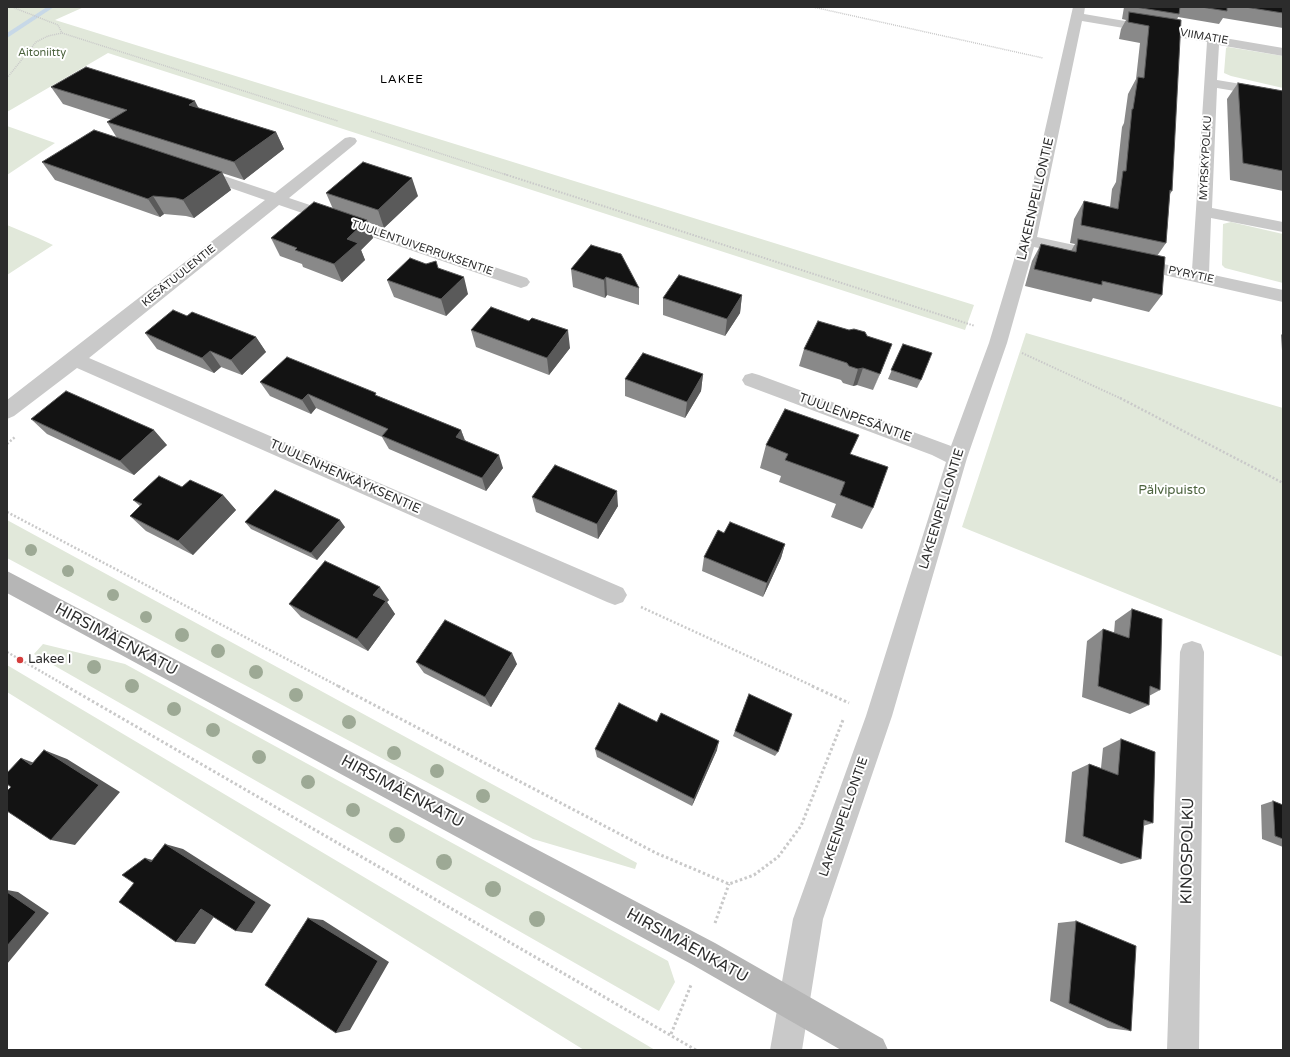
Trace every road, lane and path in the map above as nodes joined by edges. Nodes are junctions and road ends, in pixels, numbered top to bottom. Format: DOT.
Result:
graph roads {
  1 [pos="12,7"];
  2 [pos="813,7"];
  3 [pos="7,8"];
  4 [pos="1078,12"];
  5 [pos="62,33"];
  6 [pos="1213,39"];
  7 [pos="1283,52"];
  8 [pos="1067,64"];
  9 [pos="7,78"];
  10 [pos="1210,83"];
  11 [pos="1283,95"];
  12 [pos="345,123"];
  13 [pos="366,130"];
  14 [pos="350,141"];
  15 [pos="182,166"];
  16 [pos="277,198"];
  17 [pos="1203,211"];
  18 [pos="1283,227"];
  19 [pos="1028,240"];
  20 [pos="1200,277"];
  21 [pos="521,282"];
  22 [pos="1283,296"];
  23 [pos="980,328"];
  24 [pos="998,343"];
  25 [pos="75,359"];
  26 [pos="752,380"];
  27 [pos="7,411"];
  28 [pos="957,458"];
  29 [pos="1283,483"];
  30 [pos="7,512"];
  31 [pos="7,581"];
  32 [pos="615,595"];
  33 [pos="7,652"];
  34 [pos="1192,652"];
  35 [pos="846,710"];
  36 [pos="844,717"];
  37 [pos="794,1007"];
  38 [pos="696,1050"];
  39 [pos="786,1050"];
  40 [pos="872,1050"];
  41 [pos="1183,1050"];
  1 -- 3 [label="path"];
  1 -- 5 [label="path"];
  2 -- 8 [label="path"];
  4 -- 6 [label="street, VIIMATIE"];
  4 -- 8 [label="street, LAKEENPELLONTIE"];
  5 -- 9 [label="path"];
  5 -- 12 [label="path"];
  6 -- 7 [label="street, VIIMATIE"];
  6 -- 10 [label="street, MYRSKYPOLKU"];
  8 -- 19 [label="street, LAKEENPELLONTIE"];
  10 -- 11 [label="street"];
  10 -- 17 [label="street, MYRSKYPOLKU"];
  13 -- 23 [label="path"];
  14 -- 16 [label="street, KESÄTUULENTIE"];
  15 -- 16 [label="street, TUULENTUIVERRUKSENTIE"];
  16 -- 21 [label="street, TUULENTUIVERRUKSENTIE"];
  16 -- 25 [label="street, KESÄTUULENTIE"];
  17 -- 18 [label="street"];
  17 -- 20 [label="street, MYRSKYPOLKU"];
  19 -- 20 [label="street, PYRYTIE"];
  19 -- 24 [label="street, LAKEENPELLONTIE"];
  20 -- 22 [label="street, PYRYTIE"];
  24 -- 28 [label="street, LAKEENPELLONTIE"];
  24 -- 29 [label="path"];
  25 -- 27 [label="street, KESÄTUULENTIE"];
  25 -- 32 [label="street, TUULENHENKÄYKSENTIE"];
  26 -- 28 [label="street, TUULENPESÄNTIE"];
  28 -- 37 [label="street, LAKEENPELLONTIE"];
  30 -- 36 [label="path"];
  31 -- 37 [label="street, HIRSIMÄENKATU"];
  32 -- 35 [label="path"];
  33 -- 38 [label="path"];
  34 -- 41 [label="street, KINOSPOLKU"];
  37 -- 39 [label="street, LAKEENPELLONTIE"];
  37 -- 40 [label="street, HIRSIMÄENKATU"];
}
